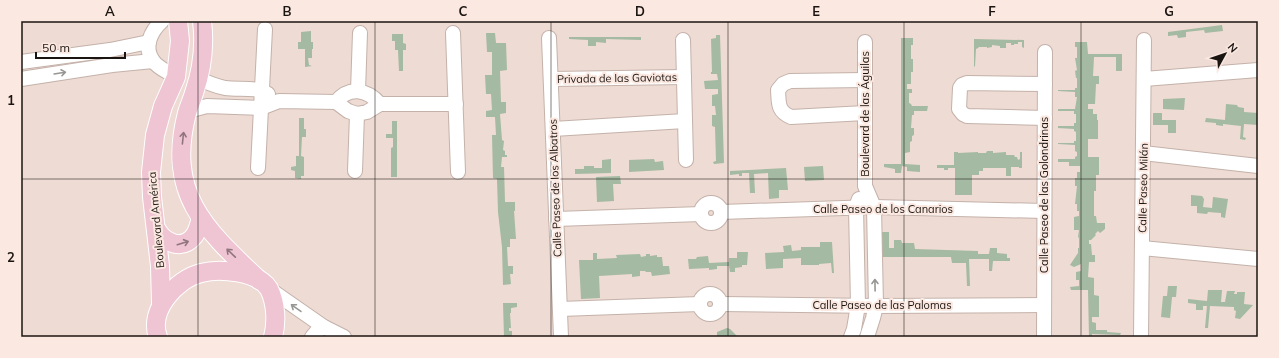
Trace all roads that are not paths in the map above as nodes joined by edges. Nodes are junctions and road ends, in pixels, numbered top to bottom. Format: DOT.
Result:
graph roads {
  1 [pos="162,21"];
  2 [pos="178,21"];
  3 [pos="202,21"];
  4 [pos="265,29"];
  5 [pos="360,34"];
  6 [pos="453,34"];
  7 [pos="549,38"];
  8 [pos="683,40"];
  9 [pos="1144,40"];
  10 [pos="149,42"];
  11 [pos="864,42"];
  12 [pos="1045,52"];
  13 [pos="153,60"];
  14 [pos="21,62"];
  15 [pos="1258,70"];
  16 [pos="176,77"];
  17 [pos="684,77"];
  18 [pos="21,78"];
  19 [pos="199,78"];
  20 [pos="551,79"];
  21 [pos="1144,79"];
  22 [pos="865,80"];
  23 [pos="1045,84"];
  24 [pos="221,87"];
  25 [pos="262,90"];
  26 [pos="358,91"];
  27 [pos="279,101"];
  28 [pos="336,102"];
  29 [pos="380,104"];
  30 [pos="456,104"];
  31 [pos="217,106"];
  32 [pos="261,108"];
  33 [pos="188,112"];
  34 [pos="865,113"];
  35 [pos="357,114"];
  36 [pos="1045,118"];
  37 [pos="685,121"];
  38 [pos="553,129"];
  39 [pos="1143,153"];
  40 [pos="686,160"];
  41 [pos="1258,166"];
  42 [pos="258,168"];
  43 [pos="355,171"];
  44 [pos="458,172"];
  45 [pos="865,186"];
  46 [pos="856,207"];
  47 [pos="874,207"];
  48 [pos="1044,212"];
  49 [pos="201,218"];
  50 [pos="556,219"];
  51 [pos="157,230"];
  52 [pos="1142,248"];
  53 [pos="1258,259"];
  54 [pos="263,284"];
  55 [pos="161,304"];
  56 [pos="858,305"];
  57 [pos="1044,305"];
  58 [pos="876,306"];
  59 [pos="560,309"];
  60 [pos="324,327"];
  61 [pos="156,335"];
  62 [pos="273,337"];
  63 [pos="312,337"];
  64 [pos="344,337"];
  65 [pos="561,337"];
  66 [pos="851,337"];
  67 [pos="867,337"];
  68 [pos="1044,337"];
  69 [pos="1141,337"];
  1 -- 10 [label="street"];
  2 -- 16 [label="main road, Boulevard América"];
  3 -- 19 [label="main road"];
  4 -- 25 [label="street"];
  5 -- 26 [label="street"];
  6 -- 30 [label="street"];
  7 -- 20 [label="street, Calle Paseo de los Albatros"];
  8 -- 17 [label="street, Privada de las Gaviotas"];
  9 -- 21 [label="street, Calle Paseo Milán"];
  10 -- 13 [label="street"];
  10 -- 14 [label="street"];
  11 -- 22 [label="street, Boulevard de las Águilas"];
  12 -- 23 [label="street, Calle Paseo de las Golondrinas"];
  13 -- 16 [label="street"];
  18 -- 13 [label="street, one-way"];
  15 -- 21 [label="street"];
  16 -- 51 [label="main road, Boulevard América"];
  17 -- 20 [label="street, Privada de las Gaviotas"];
  17 -- 37 [label="street, Privada de las Gaviotas"];
  19 -- 24 [label="street"];
  19 -- 33 [label="main road"];
  20 -- 38 [label="street, Calle Paseo de los Albatros"];
  21 -- 39 [label="street, Calle Paseo Milán"];
  22 -- 34 [label="street, Boulevard de las Águilas"];
  22 -- 34 [label="street"];
  23 -- 36 [label="street, Calle Paseo de las Golondrinas"];
  23 -- 36 [label="street"];
  24 -- 25 [label="street"];
  24 -- 31 [label="street"];
  25 -- 27 [label="street"];
  25 -- 32 [label="street"];
  26 -- 28 [label="street"];
  26 -- 29 [label="street"];
  27 -- 28 [label="street"];
  27 -- 32 [label="street"];
  28 -- 35 [label="street"];
  29 -- 30 [label="street"];
  29 -- 35 [label="street"];
  30 -- 44 [label="street"];
  31 -- 32 [label="street"];
  31 -- 33 [label="street"];
  32 -- 42 [label="street"];
  49 -- 33 [label="main road, one-way"];
  34 -- 45 [label="street, Boulevard de las Águilas"];
  35 -- 43 [label="street"];
  36 -- 48 [label="street, Calle Paseo de las Golondrinas"];
  37 -- 38 [label="street"];
  37 -- 40 [label="street, Privada de las Gaviotas"];
  38 -- 50 [label="street, Calle Paseo de los Albatros"];
  39 -- 41 [label="street"];
  39 -- 52 [label="street, Calle Paseo Milán"];
  45 -- 46 [label="street, Boulevard de las Águilas"];
  45 -- 47 [label="street, Boulevard de las Águilas"];
  46 -- 47 [label="street, Calle Paseo de los Canarios"];
  46 -- 50 [label="street, Calle Paseo de los Canarios"];
  46 -- 56 [label="street, Boulevard de las Águilas"];
  47 -- 48 [label="street, Calle Paseo de los Canarios"];
  58 -- 47 [label="street, Boulevard de las Águilas, one-way"];
  48 -- 57 [label="street, Calle Paseo de las Golondrinas"];
  51 -- 49 [label="main road, one-way"];
  54 -- 49 [label="main road, one-way"];
  50 -- 59 [label="street, Calle Paseo de los Albatros"];
  51 -- 55 [label="main road, Boulevard América"];
  52 -- 53 [label="street"];
  52 -- 69 [label="street, Calle Paseo Milán"];
  54 -- 55 [label="main road"];
  60 -- 54 [label="street, one-way"];
  54 -- 62 [label="main road"];
  55 -- 61 [label="main road"];
  56 -- 58 [label="street, Calle Paseo de las Palomas"];
  56 -- 59 [label="street, Calle Paseo de las Palomas"];
  56 -- 66 [label="street, Boulevard de las Águilas"];
  57 -- 58 [label="street, Calle Paseo de las Palomas"];
  57 -- 68 [label="street, Calle Paseo de las Golondrinas"];
  58 -- 67 [label="street, Boulevard de las Águilas"];
  59 -- 65 [label="street, Calle Paseo de los Albatros"];
  60 -- 63 [label="street"];
  60 -- 64 [label="street"];
}
